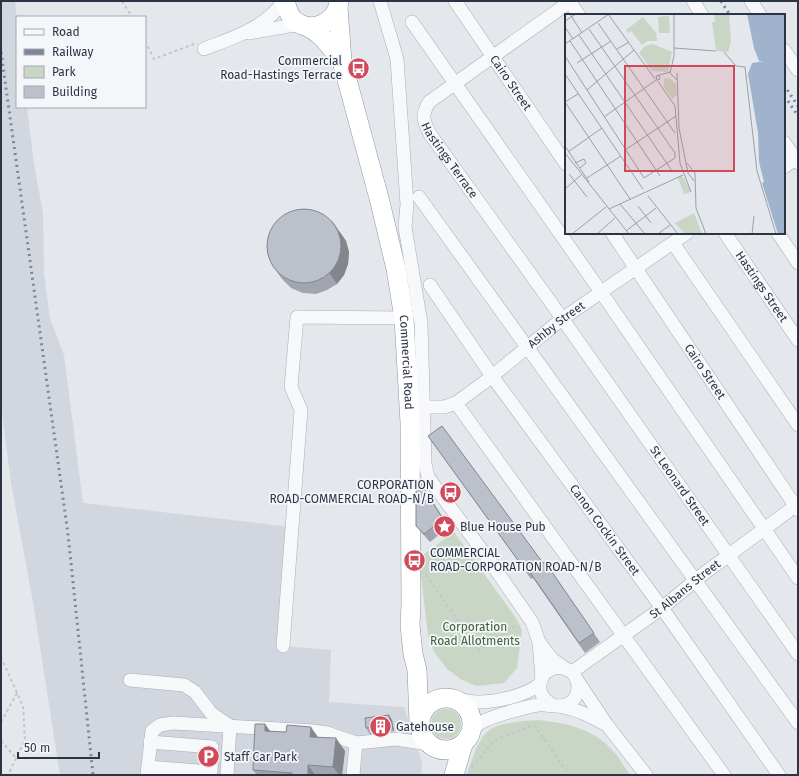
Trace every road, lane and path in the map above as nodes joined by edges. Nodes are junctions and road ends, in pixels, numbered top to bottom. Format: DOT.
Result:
graph roads {
  1 [pos="122,1"];
  2 [pos="284,1"];
  3 [pos="380,1"];
  4 [pos="455,1"];
  5 [pos="570,1"];
  6 [pos="693,1"];
  7 [pos="751,1"];
  8 [pos="338,4"];
  9 [pos="577,14"];
  10 [pos="701,14"];
  11 [pos="759,14"];
  12 [pos="131,16"];
  13 [pos="412,22"];
  14 [pos="303,25"];
  15 [pos="242,34"];
  16 [pos="146,43"];
  17 [pos="204,49"];
  18 [pos="785,51"];
  19 [pos="494,57"];
  20 [pos="342,62"];
  21 [pos="798,70"];
  22 [pos="455,84"];
  23 [pos="785,143"];
  24 [pos="797,161"];
  25 [pos="565,163"];
  26 [pos="785,167"];
  27 [pos="419,197"];
  28 [pos="613,234"];
  29 [pos="686,234"];
  30 [pos="726,234"];
  31 [pos="779,234"];
  32 [pos="672,243"];
  33 [pos="798,263"];
  34 [pos="636,268"];
  35 [pos="430,285"];
  36 [pos="601,292"];
  37 [pos="404,318"];
  38 [pos="562,319"];
  39 [pos="798,340"];
  40 [pos="528,347"];
  41 [pos="492,376"];
  42 [pos="456,403"];
  43 [pos="424,407"];
  44 [pos="798,425"];
  45 [pos="797,507"];
  46 [pos="764,529"];
  47 [pos="729,555"];
  48 [pos="411,570"];
  49 [pos="798,578"];
  50 [pos="695,581"];
  51 [pos="662,608"];
  52 [pos="516,625"];
  53 [pos="623,636"];
  54 [pos="539,642"];
  55 [pos="283,646"];
  56 [pos="798,654"];
  57 [pos="1,657"];
  58 [pos="417,670"];
  59 [pos="571,674"];
  60 [pos="130,680"];
  61 [pos="541,681"];
  62 [pos="17,692"];
  63 [pos="452,698"];
  64 [pos="556,706"];
  65 [pos="1,722"];
  66 [pos="798,723"];
  67 [pos="419,725"];
  68 [pos="607,725"];
  69 [pos="230,726"];
  70 [pos="467,738"];
  71 [pos="396,739"];
  72 [pos="1,740"];
  73 [pos="150,742"];
  74 [pos="356,743"];
  75 [pos="434,747"];
  76 [pos="16,758"];
  77 [pos="148,771"];
  78 [pos="8,775"];
  79 [pos="227,775"];
  80 [pos="353,775"];
  81 [pos="447,775"];
  82 [pos="454,775"];
  83 [pos="471,775"];
  84 [pos="569,775"];
  85 [pos="646,775"];
  86 [pos="724,775"];
  87 [pos="779,775"];
  1 -- 12 [label="path"];
  2 -- 14 [label="highway, Commercial Road"];
  2 -- 15 [label="street"];
  3 -- 43 [label="street, Commercial Road"];
  4 -- 19 [label="street, Cairo Street"];
  5 -- 9 [label="street"];
  5 -- 19 [label="street, Hastings Terrace"];
  6 -- 10 [label="street"];
  7 -- 11 [label="street"];
  8 -- 14 [label="highway"];
  8 -- 20 [label="highway, Commercial Road"];
  13 -- 22 [label="street"];
  14 -- 15 [label="street"];
  14 -- 20 [label="highway, Commercial Road"];
  15 -- 17 [label="street"];
  16 -- 17 [label="path"];
  18 -- 21 [label="street"];
  19 -- 22 [label="street, Hastings Terrace"];
  19 -- 25 [label="street, Cairo Street"];
  20 -- 37 [label="highway, Commercial Road"];
  22 -- 36 [label="street"];
  22 -- 38 [label="street, Hastings Terrace"];
  23 -- 24 [label="street"];
  24 -- 26 [label="street"];
  27 -- 40 [label="street"];
  28 -- 34 [label="street, Cairo Street"];
  29 -- 32 [label="street, Ashby Street"];
  30 -- 39 [label="street, Hastings Street"];
  31 -- 33 [label="street"];
  32 -- 34 [label="street, Ashby Street"];
  32 -- 44 [label="street"];
  34 -- 36 [label="street, Ashby Street"];
  34 -- 45 [label="street, Cairo Street"];
  35 -- 41 [label="street, Canon Cockin Street"];
  36 -- 38 [label="street, Ashby Street"];
  36 -- 46 [label="street"];
  37 -- 48 [label="highway, Commercial Road"];
  37 -- 55 [label="street"];
  38 -- 40 [label="street, Ashby Street"];
  38 -- 47 [label="street, St Leonard Street"];
  40 -- 41 [label="street, Ashby Street"];
  40 -- 50 [label="street"];
  41 -- 42 [label="street, Ashby Street"];
  41 -- 51 [label="street, Canon Cockin Street"];
  42 -- 43 [label="street, Ashby Street"];
  42 -- 53 [label="street"];
  43 -- 54 [label="street, Commercial Road"];
  45 -- 46 [label="street, St Albans Street"];
  46 -- 47 [label="street, St Albans Street"];
  46 -- 49 [label="street"];
  47 -- 50 [label="street, St Albans Street"];
  47 -- 56 [label="street, St Leonard Street"];
  48 -- 52 [label="path"];
  48 -- 58 [label="highway, Commercial Road"];
  50 -- 51 [label="street, St Albans Street"];
  50 -- 66 [label="street"];
  51 -- 53 [label="street, St Albans Street"];
  51 -- 87 [label="street, Canon Cockin Street"];
  53 -- 59 [label="street, St Albans Street"];
  53 -- 86 [label="street"];
  54 -- 59 [label="street"];
  54 -- 61 [label="street"];
  57 -- 62 [label="path"];
  58 -- 63 [label="highway"];
  58 -- 67 [label="highway, Commercial Road"];
  59 -- 61 [label="street"];
  59 -- 64 [label="street"];
  59 -- 68 [label="street"];
  60 -- 69 [label="street"];
  61 -- 63 [label="street"];
  61 -- 64 [label="street"];
  62 -- 65 [label="path"];
  62 -- 76 [label="path"];
  63 -- 67 [label="highway"];
  63 -- 70 [label="highway"];
  64 -- 68 [label="street"];
  64 -- 70 [label="street"];
  67 -- 71 [label="street"];
  67 -- 75 [label="highway"];
  68 -- 85 [label="street"];
  69 -- 73 [label="street"];
  69 -- 74 [label="street"];
  69 -- 79 [label="street"];
  70 -- 75 [label="highway"];
  70 -- 82 [label="highway"];
  71 -- 74 [label="street"];
  71 -- 75 [label="street"];
  72 -- 76 [label="path"];
  73 -- 77 [label="street"];
  73 -- 77 [label="street"];
  74 -- 80 [label="street"];
  75 -- 81 [label="highway"];
  76 -- 78 [label="path"];
  83 -- 84 [label="path"];
}
